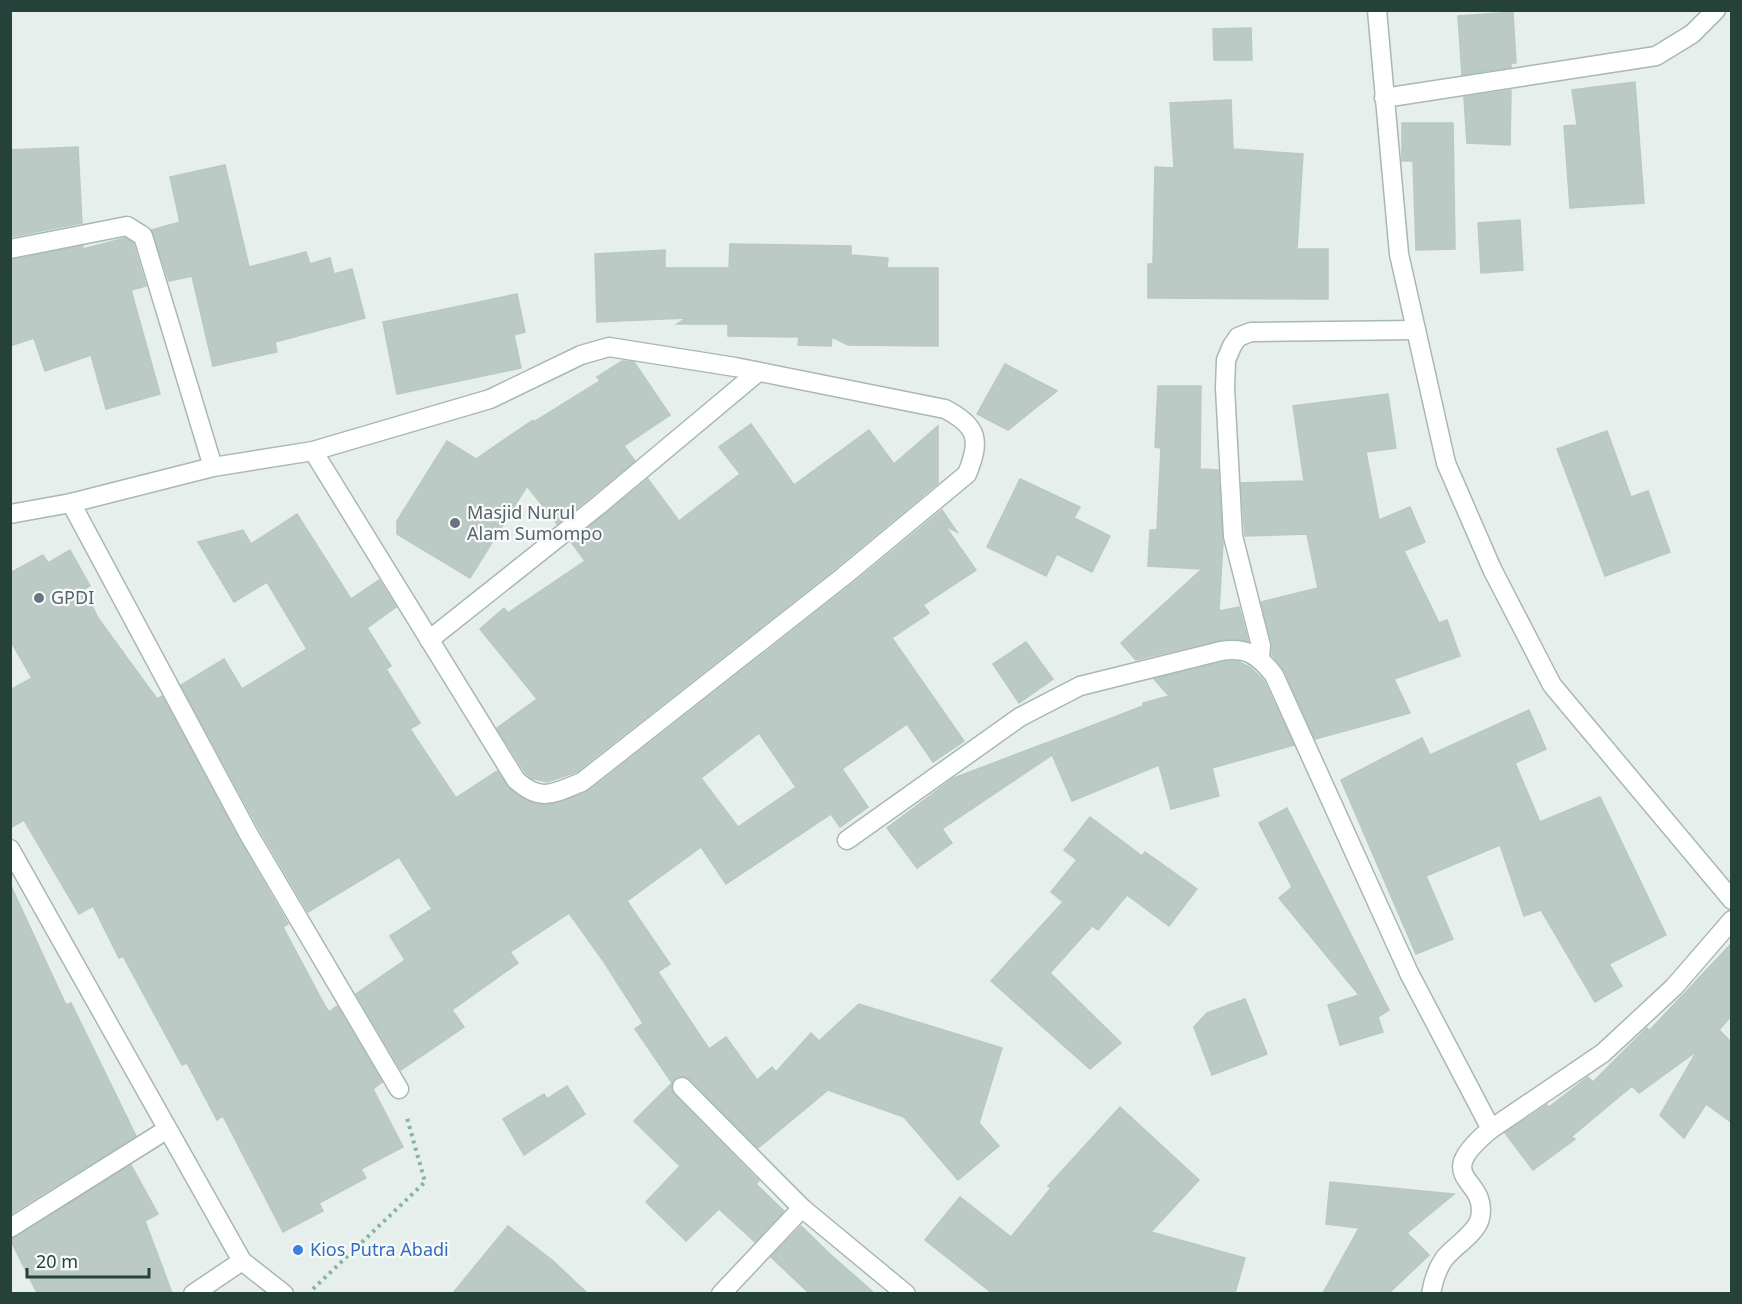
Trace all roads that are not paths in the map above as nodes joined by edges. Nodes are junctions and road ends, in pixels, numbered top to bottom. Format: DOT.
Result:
graph roads {
  1 [pos="1377,10"];
  2 [pos="1716,10"];
  3 [pos="1384,98"];
  4 [pos="10,249"];
  5 [pos="1416,330"];
  6 [pos="758,372"];
  7 [pos="313,451"];
  8 [pos="213,467"];
  9 [pos="71,503"];
  10 [pos="10,514"];
  11 [pos="429,640"];
  12 [pos="1260,658"];
  13 [pos="847,840"];
  14 [pos="10,849"];
  15 [pos="1731,900"];
  16 [pos="1731,920"];
  17 [pos="682,1088"];
  18 [pos="399,1089"];
  19 [pos="1491,1129"];
  20 [pos="166,1130"];
  21 [pos="802,1208"];
  22 [pos="10,1228"];
  23 [pos="242,1261"];
  24 [pos="193,1293"];
  25 [pos="284,1293"];
  26 [pos="721,1293"];
  27 [pos="906,1293"];
  28 [pos="1431,1293"];
  1 -- 3 [label="street"];
  2 -- 3 [label="street"];
  3 -- 5 [label="street"];
  4 -- 8 [label="street"];
  5 -- 12 [label="street"];
  5 -- 15 [label="street"];
  6 -- 7 [label="street"];
  6 -- 11 [label="street"];
  6 -- 11 [label="street"];
  7 -- 8 [label="street"];
  7 -- 11 [label="street"];
  8 -- 9 [label="street"];
  9 -- 10 [label="street"];
  9 -- 18 [label="street"];
  12 -- 13 [label="street"];
  12 -- 19 [label="street"];
  14 -- 20 [label="street"];
  16 -- 19 [label="street"];
  17 -- 21 [label="street"];
  19 -- 28 [label="street"];
  20 -- 22 [label="street"];
  20 -- 23 [label="street"];
  21 -- 26 [label="street"];
  21 -- 27 [label="street"];
  23 -- 24 [label="street"];
  23 -- 25 [label="street"];
}
